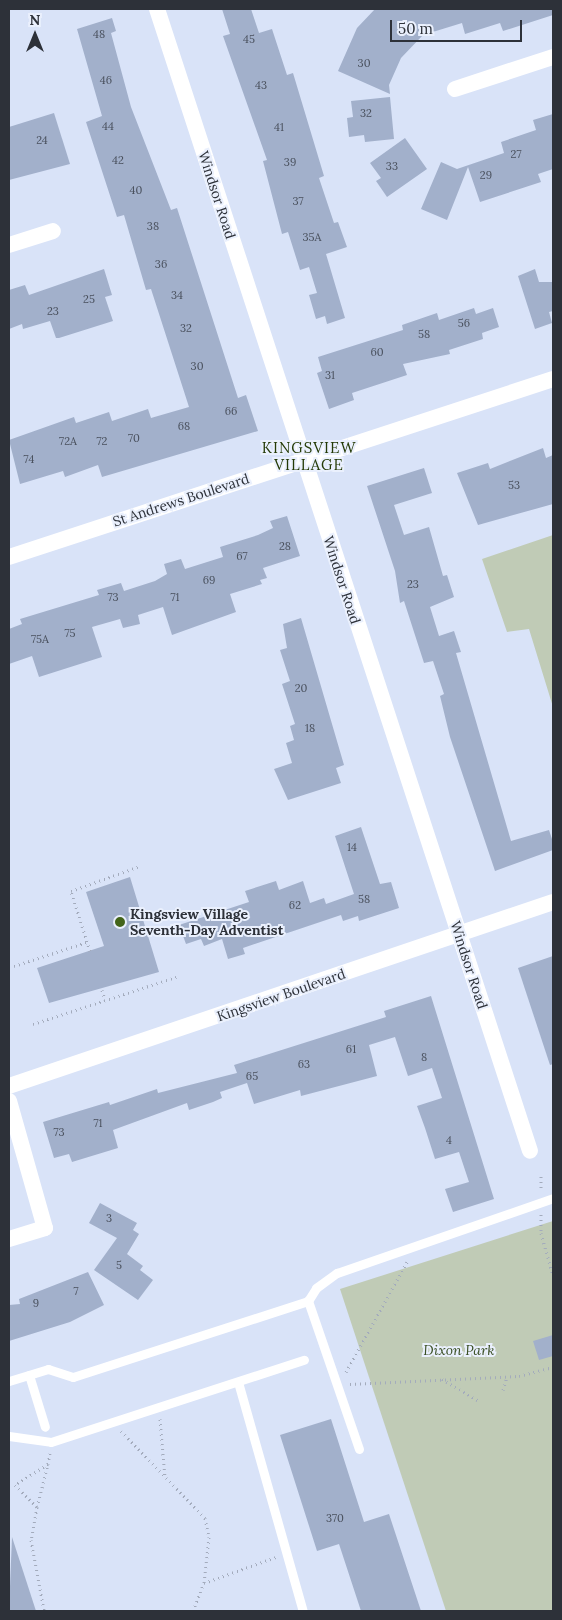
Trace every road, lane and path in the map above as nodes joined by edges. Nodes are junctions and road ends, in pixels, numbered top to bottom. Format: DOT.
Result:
graph roads {
  1 [pos="158,9"];
  2 [pos="553,57"];
  3 [pos="455,89"];
  4 [pos="53,231"];
  5 [pos="9,245"];
  6 [pos="553,379"];
  7 [pos="302,460"];
  8 [pos="9,557"];
  9 [pos="140,866"];
  10 [pos="553,902"];
  11 [pos="459,934"];
  12 [pos="87,942"];
  13 [pos="90,951"];
  14 [pos="14,966"];
  15 [pos="176,977"];
  16 [pos="102,990"];
  17 [pos="105,1000"];
  18 [pos="33,1024"];
  19 [pos="9,1086"];
  20 [pos="9,1101"];
  21 [pos="530,1151"];
  22 [pos="541,1176"];
  23 [pos="553,1198"];
  24 [pos="541,1202"];
  25 [pos="9,1239"];
  26 [pos="416,1246"];
  27 [pos="553,1275"];
  28 [pos="308,1301"];
  29 [pos="304,1360"];
  30 [pos="553,1367"];
  31 [pos="29,1375"];
  32 [pos="508,1376"];
  33 [pos="441,1379"];
  34 [pos="9,1381"];
  35 [pos="238,1382"];
  36 [pos="338,1385"];
  37 [pos="502,1390"];
  38 [pos="479,1401"];
  39 [pos="159,1409"];
  40 [pos="113,1424"];
  41 [pos="45,1427"];
  42 [pos="9,1436"];
  43 [pos="51,1442"];
  44 [pos="359,1449"];
  45 [pos="48,1464"];
  46 [pos="165,1478"];
  47 [pos="38,1507"];
  48 [pos="288,1552"];
  49 [pos="204,1583"];
  50 [pos="44,1610"];
  51 [pos="193,1611"];
  52 [pos="302,1611"];
  1 -- 7 [label="street, Windsor Road"];
  2 -- 3 [label="street"];
  4 -- 5 [label="street"];
  6 -- 7 [label="street, St Andrews Boulevard"];
  7 -- 8 [label="street, St Andrews Boulevard"];
  7 -- 11 [label="street, Windsor Road"];
  9 -- 12 [label="path"];
  10 -- 11 [label="street, Kingsview Boulevard"];
  11 -- 19 [label="street, Kingsview Boulevard"];
  11 -- 21 [label="street, Windsor Road"];
  12 -- 13 [label="path"];
  12 -- 14 [label="path"];
  15 -- 17 [label="path"];
  16 -- 17 [label="path"];
  17 -- 18 [label="path"];
  20 -- 25 [label="street"];
  22 -- 24 [label="path"];
  23 -- 24 [label="lane"];
  24 -- 26 [label="lane"];
  24 -- 27 [label="path"];
  26 -- 28 [label="lane"];
  26 -- 36 [label="path"];
  28 -- 31 [label="lane"];
  28 -- 36 [label="lane"];
  29 -- 35 [label="lane"];
  30 -- 32 [label="path"];
  31 -- 34 [label="lane"];
  31 -- 41 [label="lane"];
  32 -- 33 [label="path"];
  32 -- 37 [label="path"];
  33 -- 36 [label="path"];
  33 -- 38 [label="path"];
  35 -- 39 [label="lane"];
  35 -- 48 [label="lane"];
  36 -- 44 [label="lane"];
  39 -- 40 [label="lane"];
  39 -- 46 [label="path"];
  40 -- 43 [label="lane"];
  40 -- 46 [label="path"];
  42 -- 43 [label="lane"];
  43 -- 45 [label="path"];
  45 -- 47 [label="path"];
  45 -- 47 [label="path"];
  46 -- 49 [label="path"];
  47 -- 50 [label="path"];
  48 -- 49 [label="path"];
  48 -- 52 [label="lane"];
  49 -- 51 [label="path"];
}
